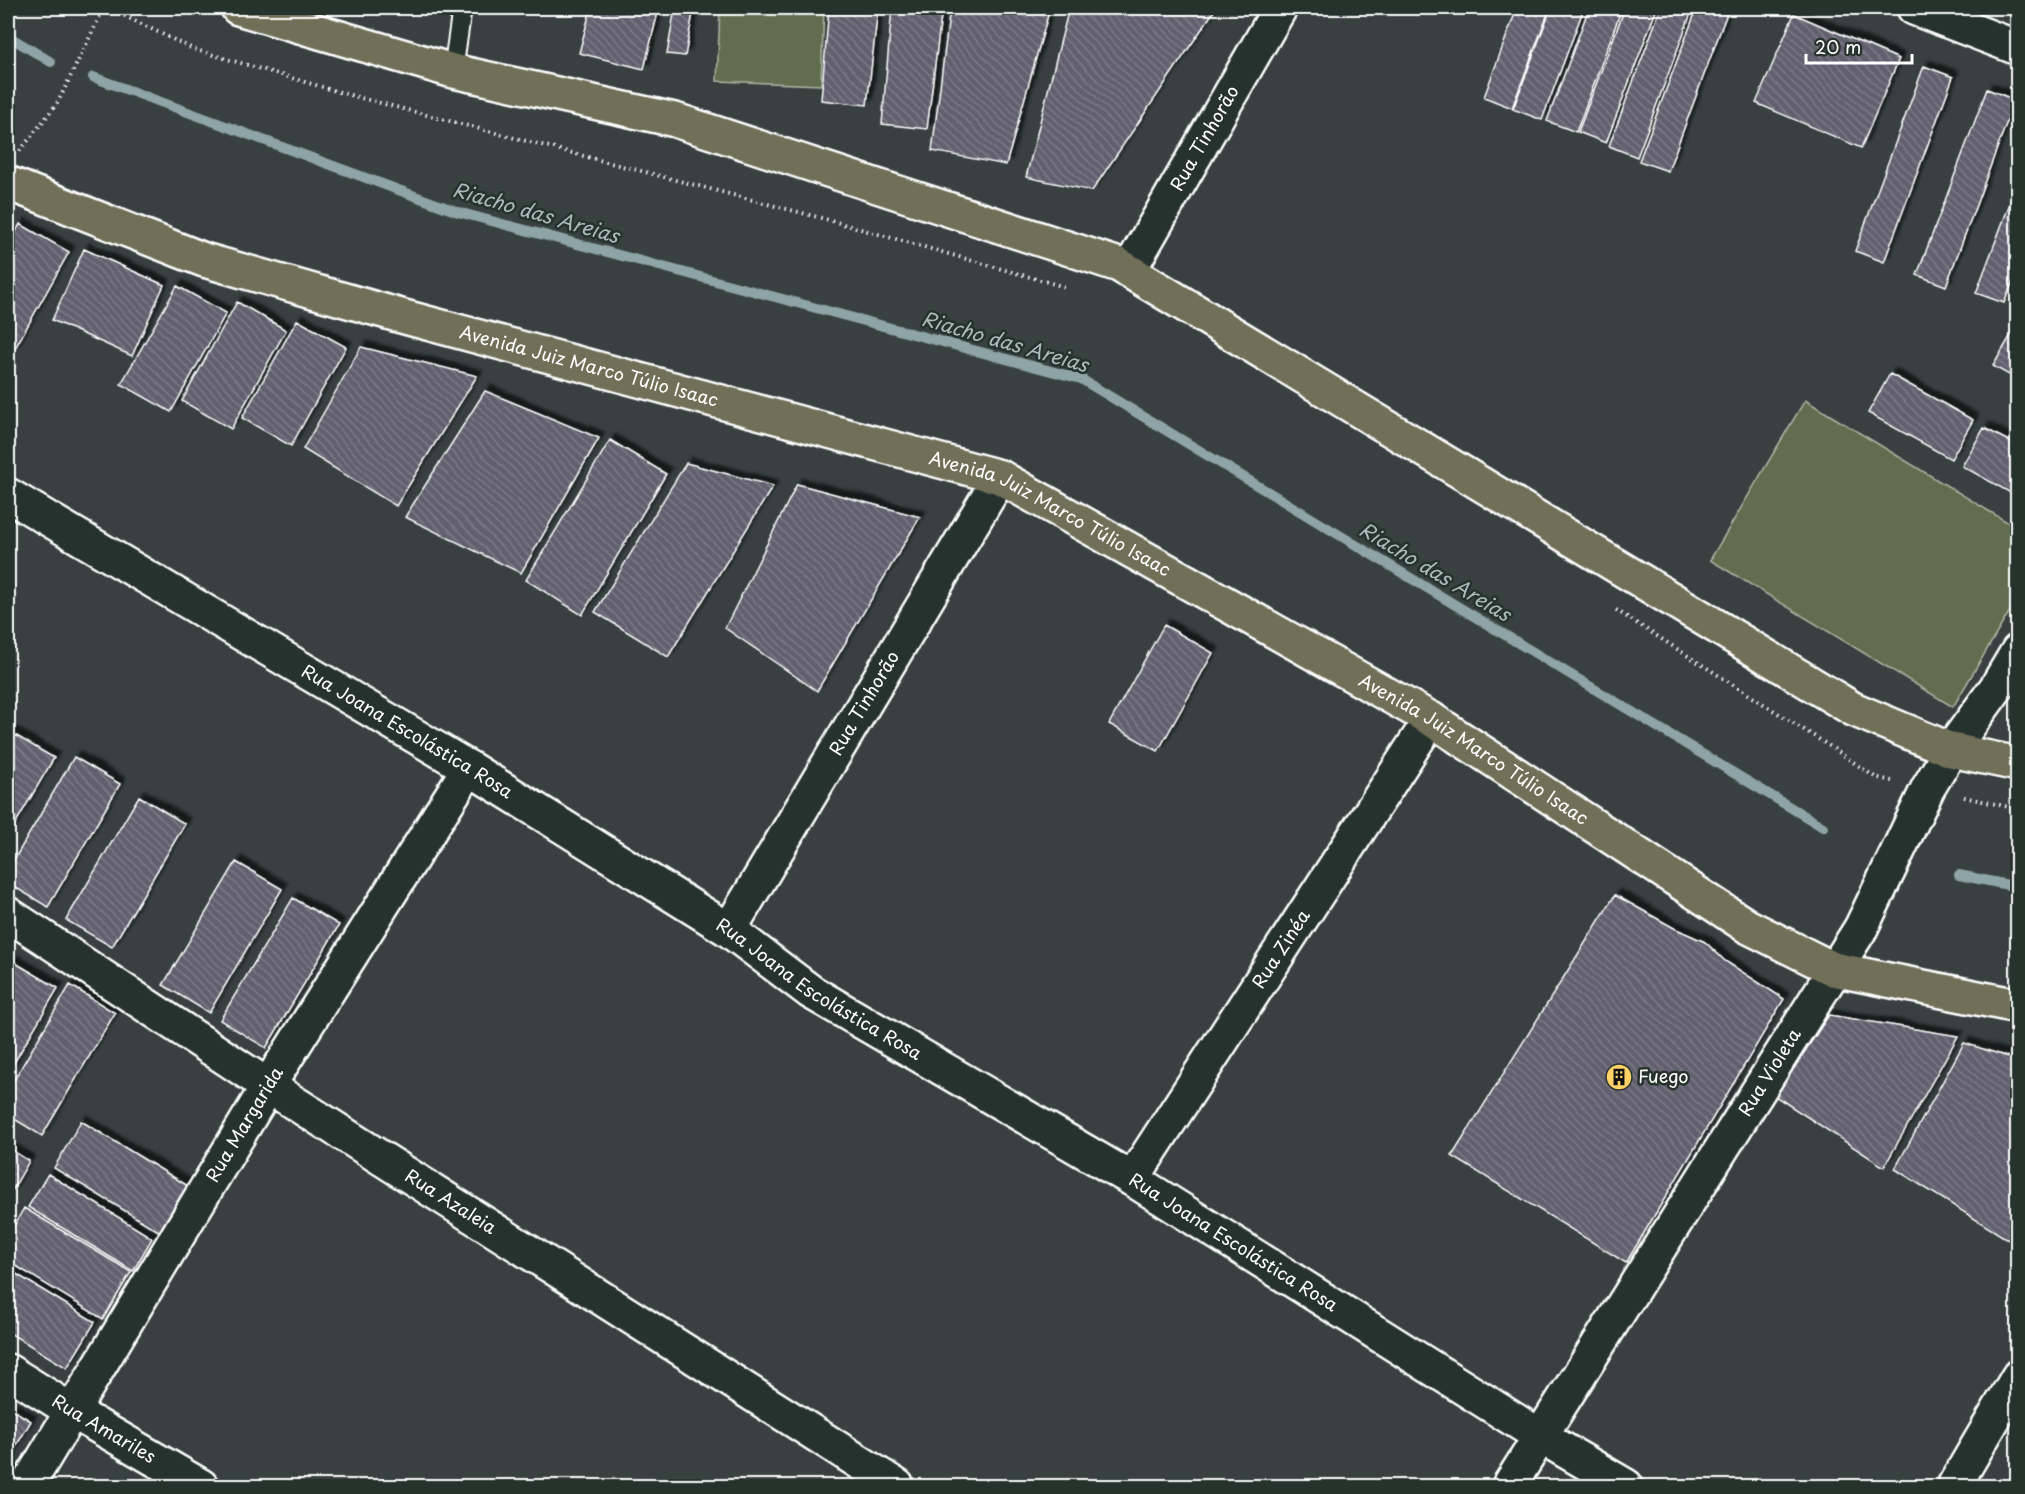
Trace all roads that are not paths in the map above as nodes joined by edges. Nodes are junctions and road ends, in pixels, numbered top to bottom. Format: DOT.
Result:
graph roads {
  1 [pos="238,8"];
  2 [pos="462,8"];
  3 [pos="1280,8"];
  4 [pos="1914,8"];
  5 [pos="2018,48"];
  6 [pos="453,71"];
  7 [pos="11,171"];
  8 [pos="1129,270"];
  9 [pos="1000,477"];
  10 [pos="8,495"];
  11 [pos="2018,651"];
  12 [pos="1431,719"];
  13 [pos="1951,750"];
  14 [pos="2018,764"];
  15 [pos="469,768"];
  16 [pos="8,914"];
  17 [pos="729,930"];
  18 [pos="1833,969"];
  19 [pos="2018,1006"];
  20 [pos="268,1086"];
  21 [pos="1132,1179"];
  22 [pos="8,1371"];
  23 [pos="2018,1377"];
  24 [pos="72,1411"];
  25 [pos="1540,1436"];
  26 [pos="27,1486"];
  27 [pos="201,1486"];
  28 [pos="897,1486"];
  29 [pos="1509,1486"];
  30 [pos="1626,1486"];
  31 [pos="1953,1486"];
  1 -- 6 [label="main road"];
  2 -- 6 [label="lane"];
  3 -- 8 [label="street, Rua Tinhorão"];
  4 -- 5 [label="street"];
  6 -- 8 [label="main road"];
  7 -- 9 [label="main road, Avenida Juiz Marco Túlio Isaac"];
  8 -- 13 [label="main road"];
  9 -- 12 [label="main road, Avenida Juiz Marco Túlio Isaac"];
  9 -- 17 [label="street, Rua Tinhorão"];
  10 -- 15 [label="street, Rua Joana Escolástica Rosa"];
  11 -- 13 [label="street, Rua Violeta"];
  12 -- 18 [label="main road, Avenida Juiz Marco Túlio Isaac"];
  12 -- 21 [label="street, Rua Zinéa"];
  13 -- 14 [label="main road"];
  13 -- 18 [label="street, Rua Violeta"];
  15 -- 17 [label="street, Rua Joana Escolástica Rosa"];
  15 -- 20 [label="street, Rua Margarida"];
  16 -- 20 [label="street, Rua Azaleia"];
  17 -- 21 [label="street, Rua Joana Escolástica Rosa"];
  18 -- 19 [label="main road, Avenida Juiz Marco Túlio Isaac"];
  18 -- 25 [label="street, Rua Violeta"];
  20 -- 24 [label="street, Rua Margarida"];
  20 -- 28 [label="street, Rua Azaleia"];
  21 -- 25 [label="street, Rua Joana Escolástica Rosa"];
  22 -- 24 [label="street, Rua Amariles"];
  23 -- 31 [label="street"];
  24 -- 26 [label="street, Rua Margarida"];
  24 -- 27 [label="street, Rua Amariles"];
  25 -- 29 [label="street, Rua Violeta"];
  25 -- 30 [label="street, Rua Joana Escolástica Rosa"];
}
